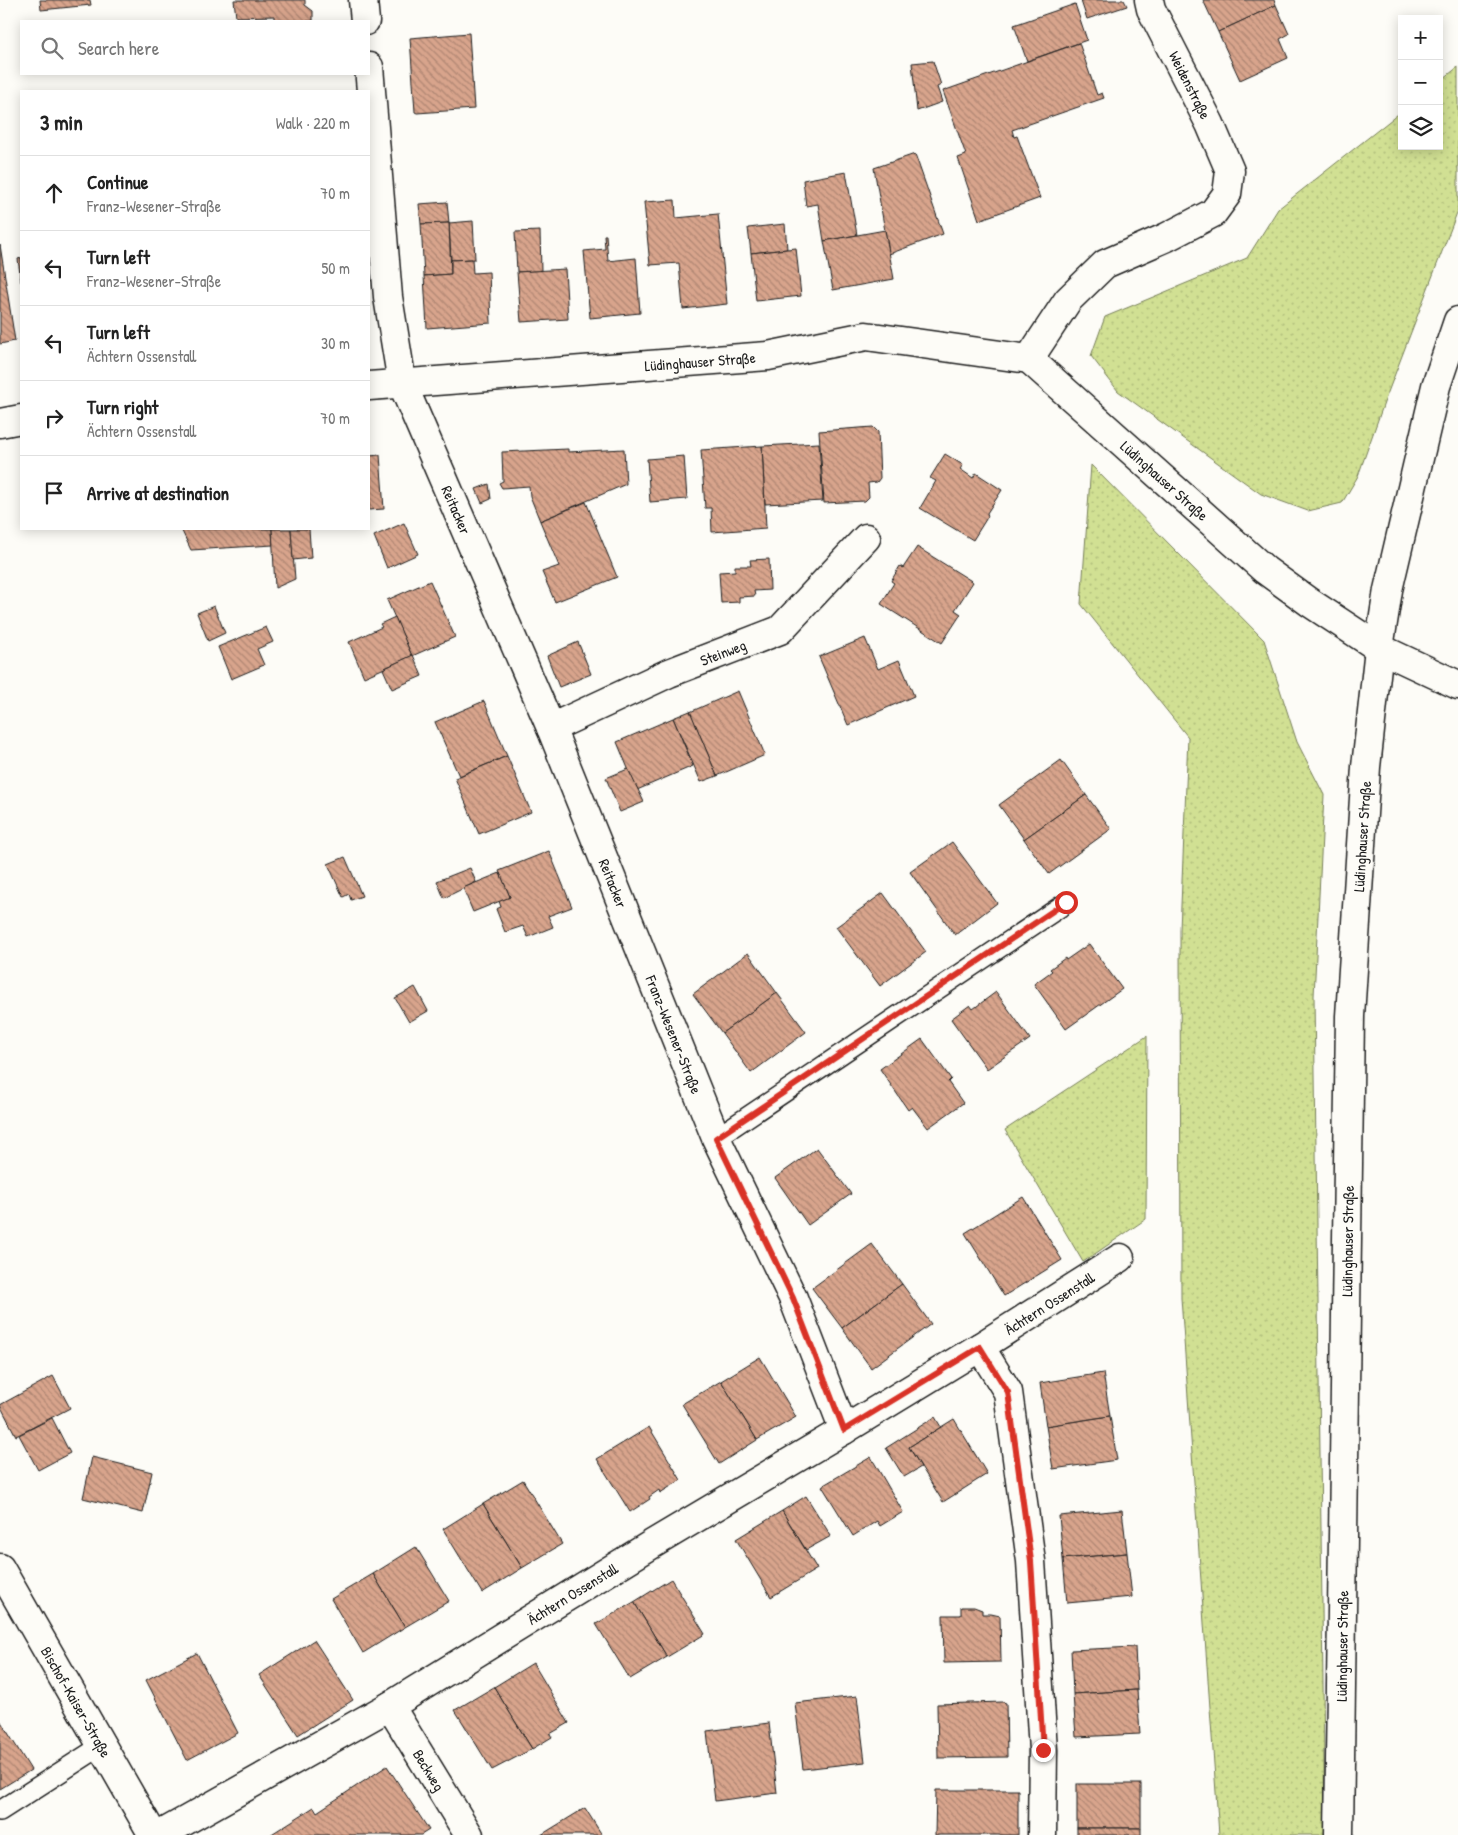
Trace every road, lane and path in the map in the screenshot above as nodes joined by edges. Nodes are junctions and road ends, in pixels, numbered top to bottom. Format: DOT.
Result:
graph roads {
  1 [pos="363,0"];
  2 [pos="1149,0"];
  3 [pos="365,20"];
  4 [pos="370,75"];
  5 [pos="1458,321"];
  6 [pos="1029,360"];
  7 [pos="402,383"];
  8 [pos="370,386"];
  9 [pos="20,419"];
  10 [pos="0,423"];
  11 [pos="866,538"];
  12 [pos="1378,648"];
  13 [pos="1458,685"];
  14 [pos="551,728"];
  15 [pos="1066,902"];
  16 [pos="632,932"];
  17 [pos="716,1138"];
  18 [pos="1120,1258"];
  19 [pos="980,1347"];
  20 [pos="844,1430"];
  21 [pos="0,1568"];
  22 [pos="390,1706"];
  23 [pos="101,1746"];
  24 [pos="0,1811"];
  25 [pos="153,1835"];
  26 [pos="160,1835"];
  27 [pos="469,1835"];
  28 [pos="1042,1835"];
  29 [pos="1339,1835"];
  1 -- 3 [label="street"];
  2 -- 6 [label="street, Weidenstraße"];
  4 -- 7 [label="street, Reitacker"];
  5 -- 12 [label="street, Lüdinghauser Straße"];
  6 -- 7 [label="street, Lüdinghauser Straße"];
  6 -- 12 [label="street, Lüdinghauser Straße"];
  7 -- 8 [label="street, Lüdinghauser Straße"];
  7 -- 14 [label="street, Reitacker"];
  9 -- 10 [label="street"];
  11 -- 14 [label="street, Steinweg"];
  12 -- 13 [label="street"];
  12 -- 29 [label="street, Lüdinghauser Straße"];
  14 -- 16 [label="street, Reitacker"];
  15 -- 17 [label="lane"];
  16 -- 17 [label="street, Franz-Wesener-Straße"];
  17 -- 20 [label="street, Franz-Wesener-Straße"];
  18 -- 19 [label="street, Ächtern Ossenstall"];
  19 -- 20 [label="street, Ächtern Ossenstall"];
  19 -- 28 [label="street"];
  20 -- 22 [label="street, Ächtern Ossenstall"];
  21 -- 23 [label="street, Bischof-Kaiser-Straße"];
  22 -- 26 [label="street, Ächtern Ossenstall"];
  22 -- 27 [label="street, Beckweg"];
  23 -- 24 [label="lane"];
  23 -- 25 [label="street, Bischof-Kaiser-Straße"];
}
